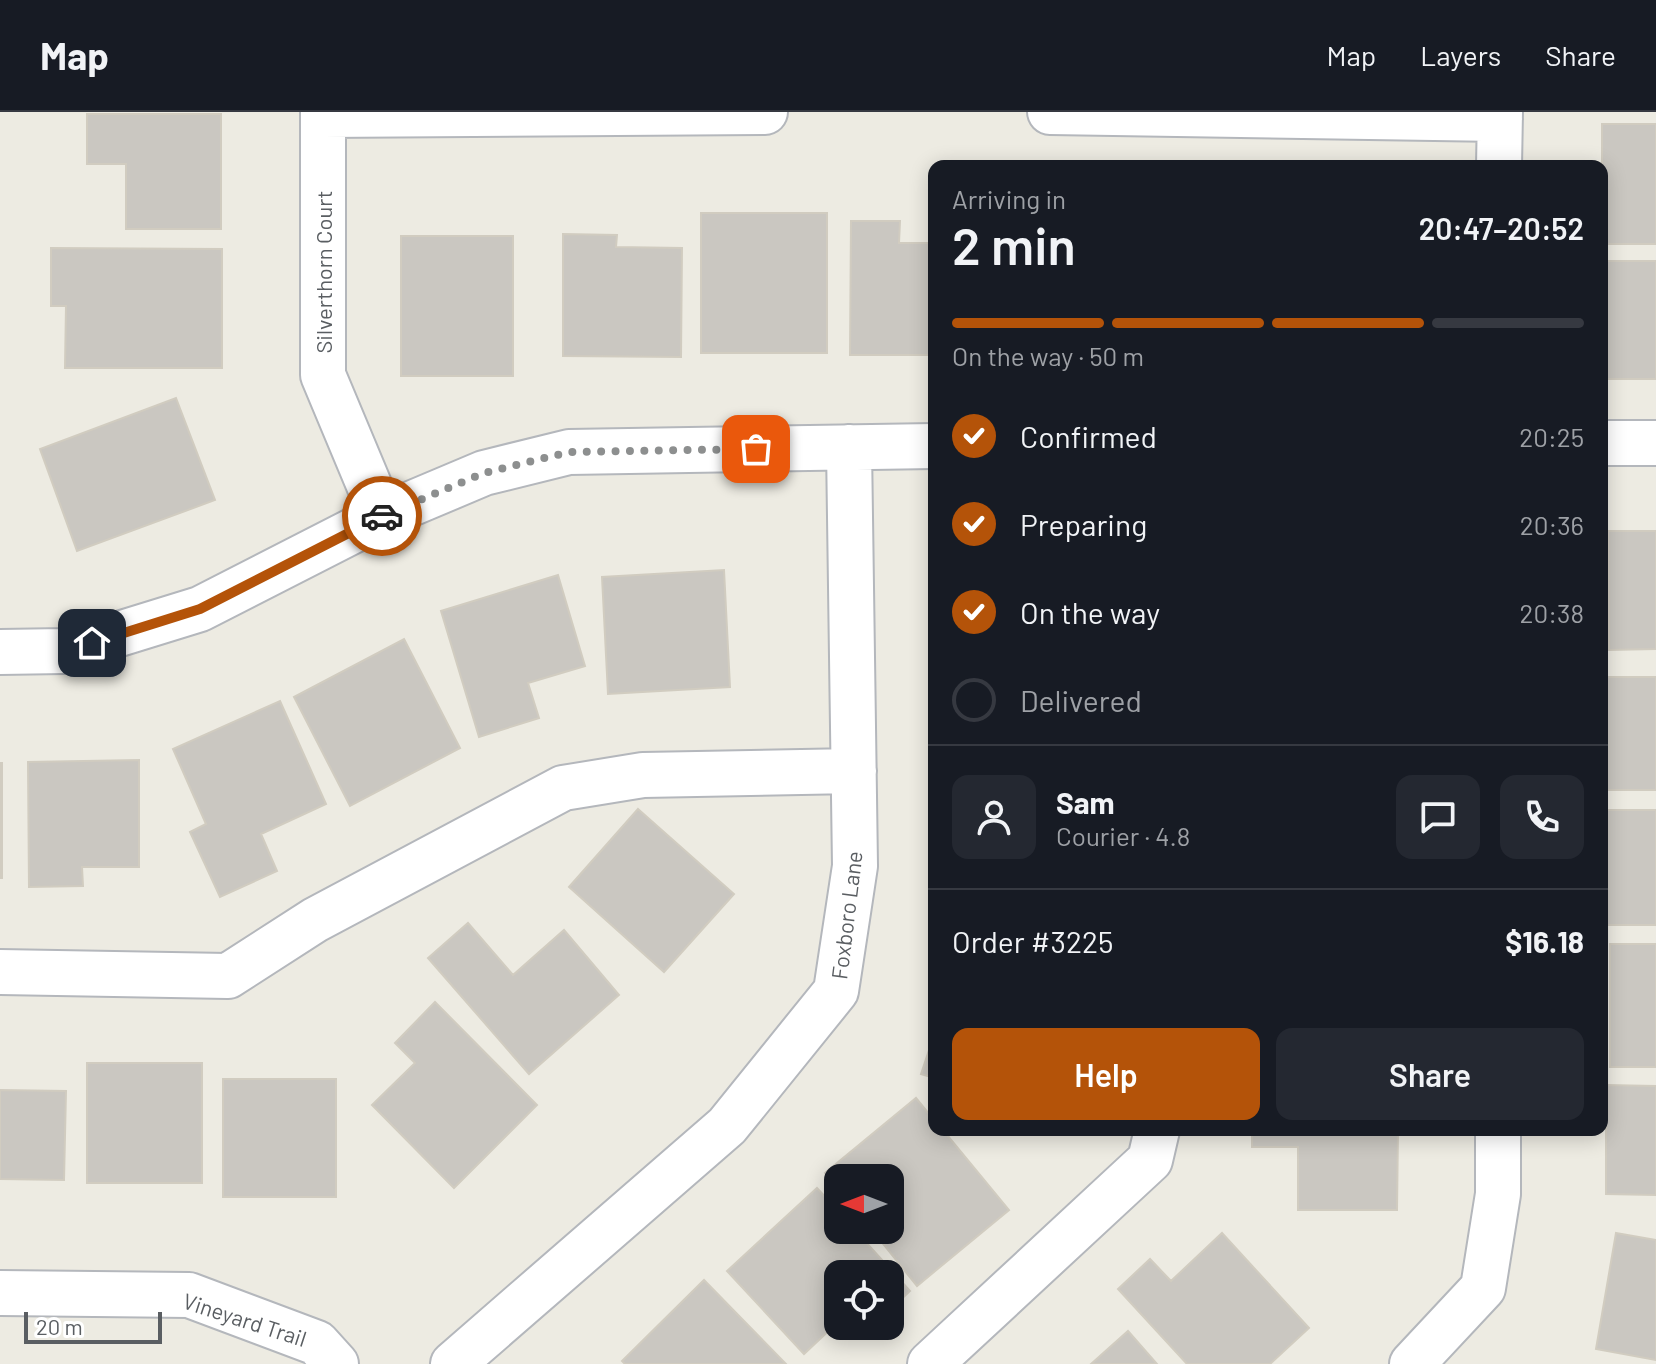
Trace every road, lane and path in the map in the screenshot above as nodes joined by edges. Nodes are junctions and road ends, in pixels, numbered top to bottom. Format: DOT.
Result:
graph roads {
  1 [pos="765,112"];
  2 [pos="1050,112"];
  3 [pos="323,113"];
  4 [pos="1500,116"];
  5 [pos="1499,160"];
  6 [pos="1608,443"];
  7 [pos="1656,443"];
  8 [pos="928,446"];
  9 [pos="849,447"];
  10 [pos="382,516"];
  11 [pos="0,652"];
  12 [pos="854,771"];
  13 [pos="0,972"];
  14 [pos="1156,1136"];
  15 [pos="1498,1136"];
  16 [pos="0,1293"];
  17 [pos="336,1364"];
  18 [pos="453,1364"];
  19 [pos="930,1364"];
  20 [pos="1412,1364"];
  1 -- 3 [label="street"];
  2 -- 4 [label="street"];
  3 -- 10 [label="street, Silverthorn Court"];
  4 -- 5 [label="street"];
  6 -- 7 [label="street"];
  8 -- 9 [label="street"];
  9 -- 10 [label="street"];
  9 -- 12 [label="street, Foxboro Lane"];
  10 -- 11 [label="street"];
  12 -- 13 [label="street"];
  12 -- 18 [label="street, Foxboro Lane"];
  14 -- 19 [label="street"];
  15 -- 20 [label="street"];
  16 -- 17 [label="street, Vineyard Trail"];
}
